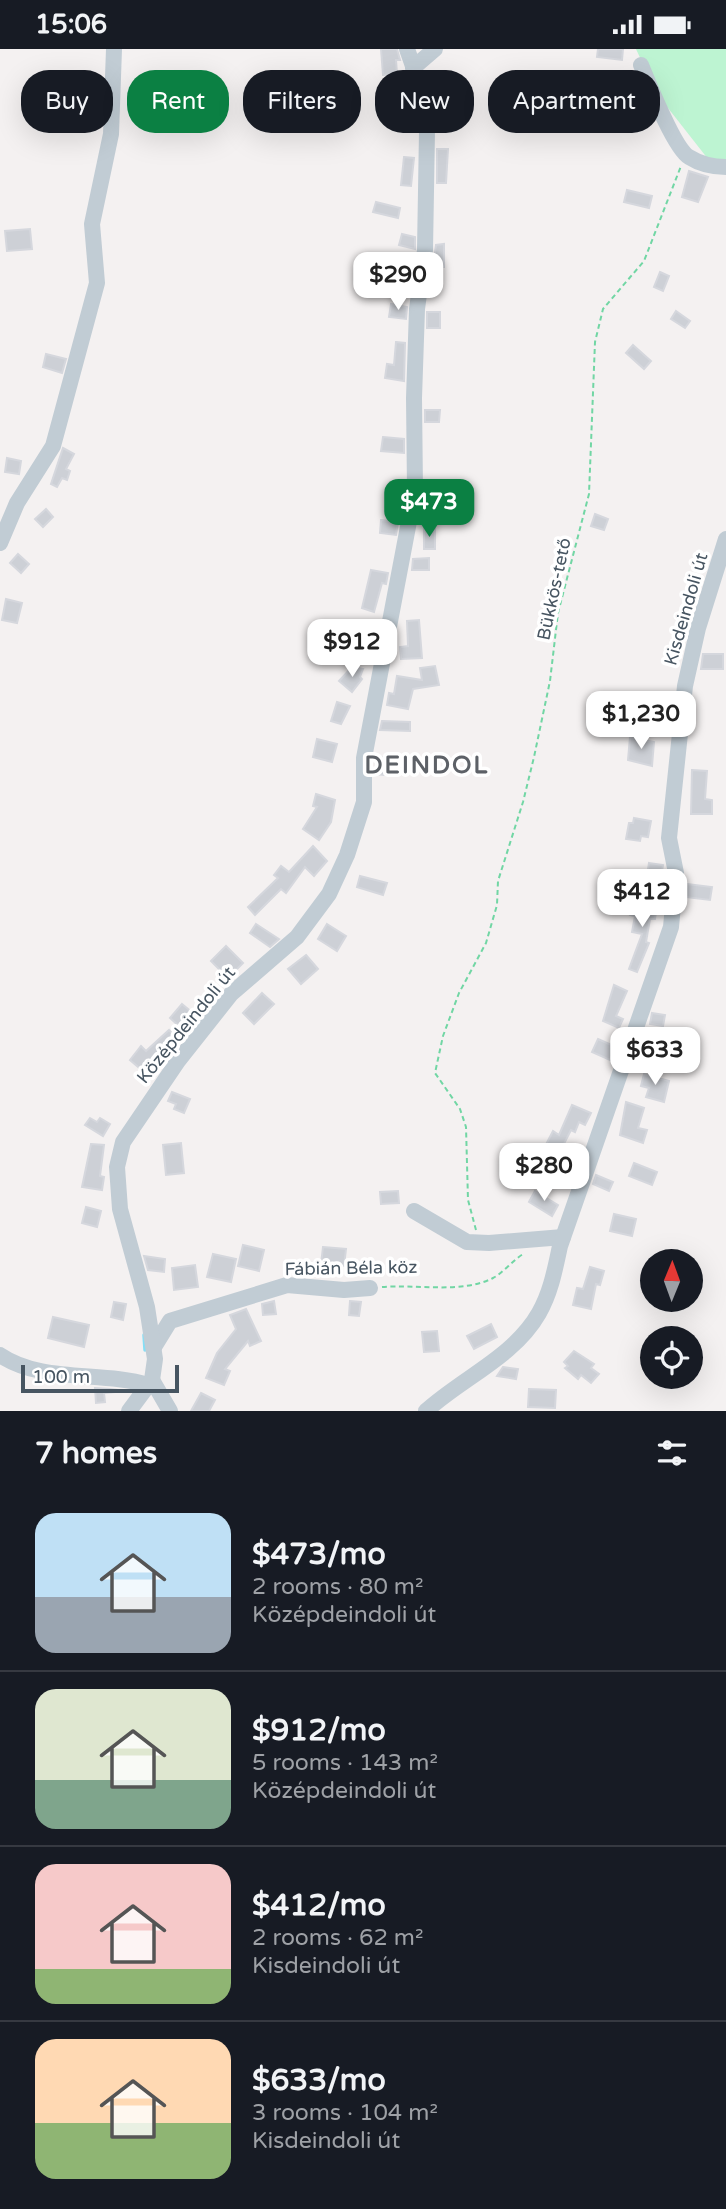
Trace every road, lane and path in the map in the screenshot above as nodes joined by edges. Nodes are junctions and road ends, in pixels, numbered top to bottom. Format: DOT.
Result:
graph roads {
  1 [pos="114,49"];
  2 [pos="407,49"];
  3 [pos="435,49"];
  4 [pos="640,65"];
  5 [pos="413,68"];
  6 [pos="687,156"];
  7 [pos="726,167"];
  8 [pos="726,539"];
  9 [pos="0,543"];
  10 [pos="414,1211"];
  11 [pos="564,1237"];
  12 [pos="480,1243"];
  13 [pos="527,1251"];
  14 [pos="370,1288"];
  15 [pos="153,1349"];
  16 [pos="0,1355"];
  17 [pos="150,1382"];
  18 [pos="128,1411"];
  19 [pos="170,1411"];
  20 [pos="426,1411"];
  1 -- 9 [label="street"];
  2 -- 5 [label="street, Középdeindoli út"];
  3 -- 5 [label="street"];
  4 -- 6 [label="street"];
  5 -- 15 [label="street, Középdeindoli út"];
  6 -- 7 [label="street"];
  6 -- 12 [label="path, Bükkös-tető"];
  8 -- 11 [label="street, Kisdeindoli út"];
  10 -- 12 [label="street"];
  11 -- 12 [label="street"];
  11 -- 20 [label="street, Kisdeindoli út"];
  13 -- 14 [label="path, Fábián Béla köz"];
  14 -- 15 [label="street, Fábián Béla köz"];
  15 -- 17 [label="street, Középdeindoli út"];
  16 -- 17 [label="street"];
  17 -- 18 [label="street"];
  17 -- 19 [label="street"];
}
